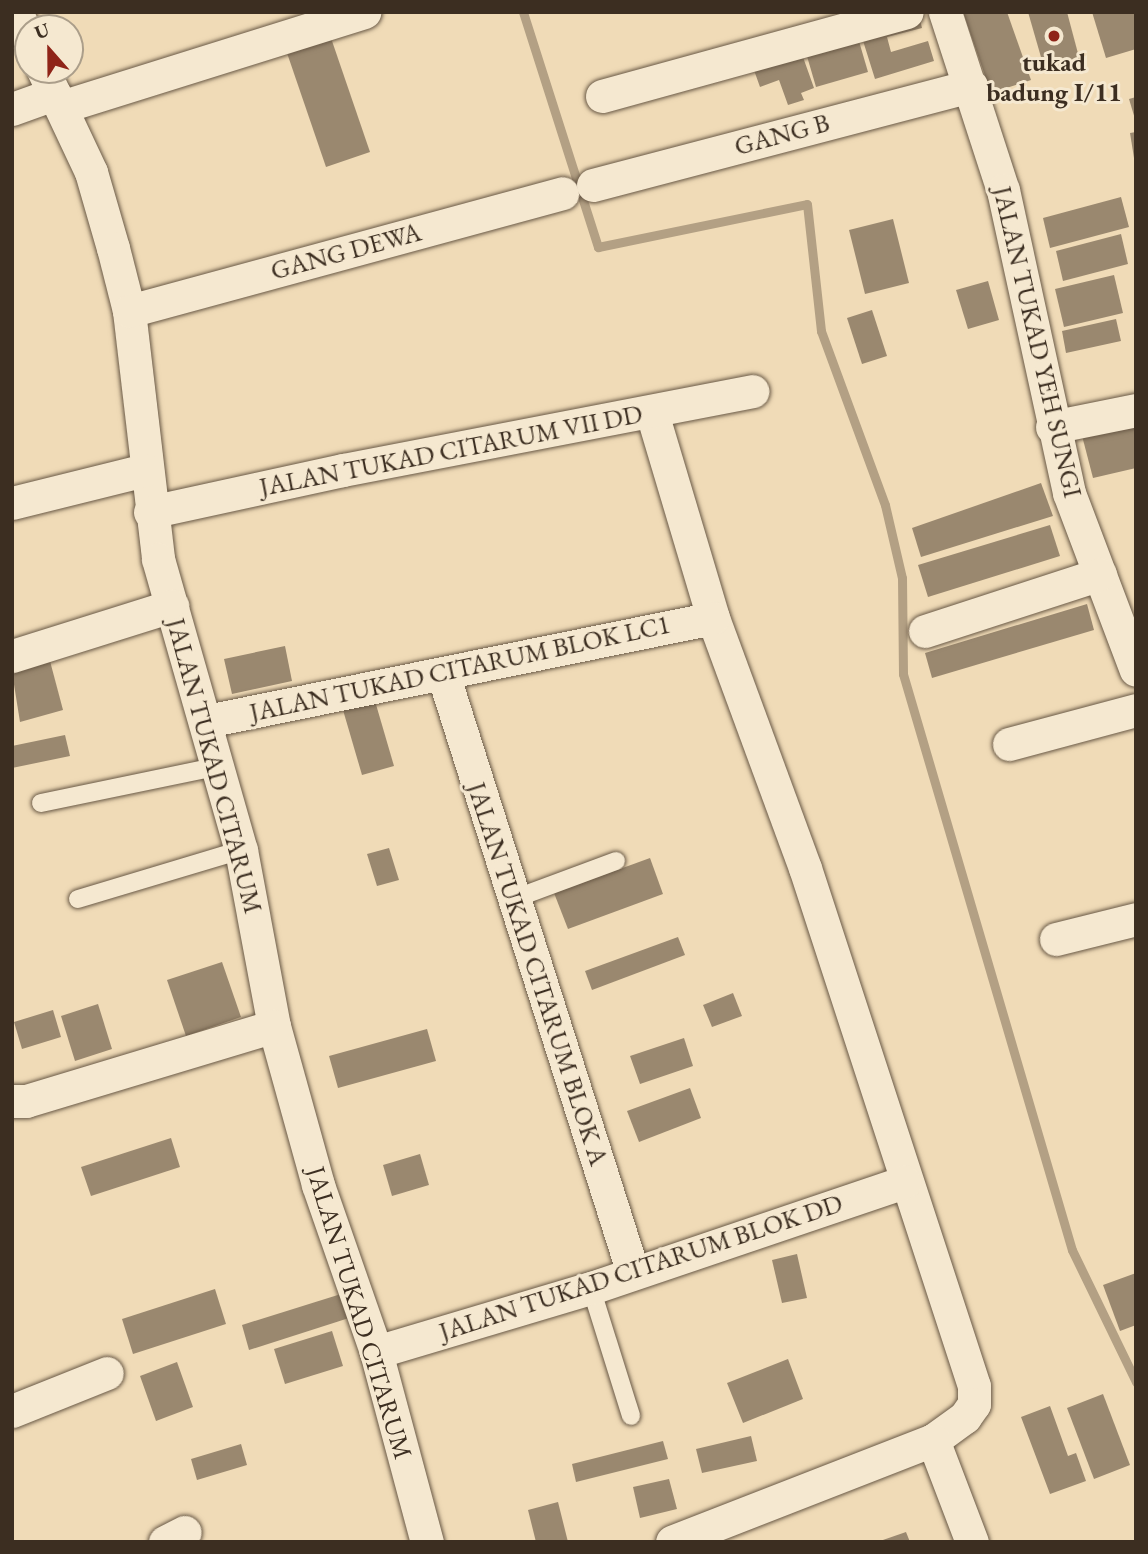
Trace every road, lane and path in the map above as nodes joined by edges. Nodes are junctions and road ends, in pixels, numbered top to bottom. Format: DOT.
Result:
graph roads {
  1 [pos="364,12"];
  2 [pos="907,12"];
  3 [pos="945,12"];
  4 [pos="971,86"];
  5 [pos="52,90"];
  6 [pos="602,96"];
  7 [pos="12,109"];
  8 [pos="578,189"];
  9 [pos="129,311"];
  10 [pos="752,391"];
  11 [pos="1136,410"];
  12 [pos="652,412"];
  13 [pos="1052,427"];
  14 [pos="145,470"];
  15 [pos="12,503"];
  16 [pos="150,512"];
  17 [pos="1100,574"];
  18 [pos="172,606"];
  19 [pos="713,618"];
  20 [pos="925,631"];
  21 [pos="12,656"];
  22 [pos="1136,670"];
  23 [pos="443,674"];
  24 [pos="1136,710"];
  25 [pos="207,721"];
  26 [pos="1009,744"];
  27 [pos="219,766"];
  28 [pos="41,803"];
  29 [pos="241,850"];
  30 [pos="616,861"];
  31 [pos="78,899"];
  32 [pos="511,900"];
  33 [pos="1136,919"];
  34 [pos="1056,939"];
  35 [pos="274,1026"];
  36 [pos="12,1101"];
  37 [pos="905,1182"];
  38 [pos="633,1273"];
  39 [pos="591,1288"];
  40 [pos="376,1352"];
  41 [pos="107,1373"];
  42 [pos="12,1411"];
  43 [pos="631,1416"];
  44 [pos="933,1440"];
  45 [pos="427,1542"];
  46 [pos="672,1542"];
  47 [pos="972,1542"];
  1 -- 5 [label="street"];
  2 -- 6 [label="street"];
  3 -- 4 [label="street, JALAN TUKAD YEH SUNGI"];
  4 -- 8 [label="street, GANG B"];
  4 -- 13 [label="street, JALAN TUKAD YEH SUNGI"];
  5 -- 7 [label="street"];
  5 -- 9 [label="street, JALAN TUKAD CITARUM"];
  8 -- 9 [label="street, GANG DEWA"];
  9 -- 14 [label="street, JALAN TUKAD CITARUM"];
  10 -- 12 [label="street, JALAN TUKAD CITARUM VII DD"];
  11 -- 13 [label="street"];
  12 -- 16 [label="street, JALAN TUKAD CITARUM VII DD"];
  12 -- 19 [label="street"];
  13 -- 17 [label="street, JALAN TUKAD YEH SUNGI"];
  14 -- 15 [label="street"];
  14 -- 16 [label="street, JALAN TUKAD CITARUM"];
  16 -- 18 [label="street, JALAN TUKAD CITARUM"];
  17 -- 20 [label="street"];
  17 -- 22 [label="street, JALAN TUKAD YEH SUNGI"];
  18 -- 21 [label="street"];
  18 -- 25 [label="street, JALAN TUKAD CITARUM"];
  19 -- 23 [label="street, JALAN TUKAD CITARUM BLOK LC1"];
  19 -- 37 [label="street"];
  23 -- 25 [label="street, JALAN TUKAD CITARUM BLOK LC1"];
  23 -- 32 [label="street, JALAN TUKAD CITARUM BLOK A"];
  24 -- 26 [label="street"];
  25 -- 27 [label="street, JALAN TUKAD CITARUM"];
  27 -- 28 [label="lane"];
  27 -- 29 [label="street, JALAN TUKAD CITARUM"];
  29 -- 31 [label="lane"];
  29 -- 35 [label="street, JALAN TUKAD CITARUM"];
  30 -- 32 [label="lane"];
  32 -- 38 [label="street, JALAN TUKAD CITARUM BLOK A"];
  33 -- 34 [label="street"];
  35 -- 36 [label="street"];
  35 -- 40 [label="street, JALAN TUKAD CITARUM"];
  37 -- 38 [label="street, JALAN TUKAD CITARUM BLOK DD"];
  37 -- 44 [label="street"];
  38 -- 39 [label="street, JALAN TUKAD CITARUM BLOK DD"];
  39 -- 40 [label="street, JALAN TUKAD CITARUM BLOK DD"];
  39 -- 43 [label="lane"];
  40 -- 45 [label="street, JALAN TUKAD CITARUM"];
  41 -- 42 [label="street"];
  44 -- 46 [label="street"];
  44 -- 47 [label="street"];
}
